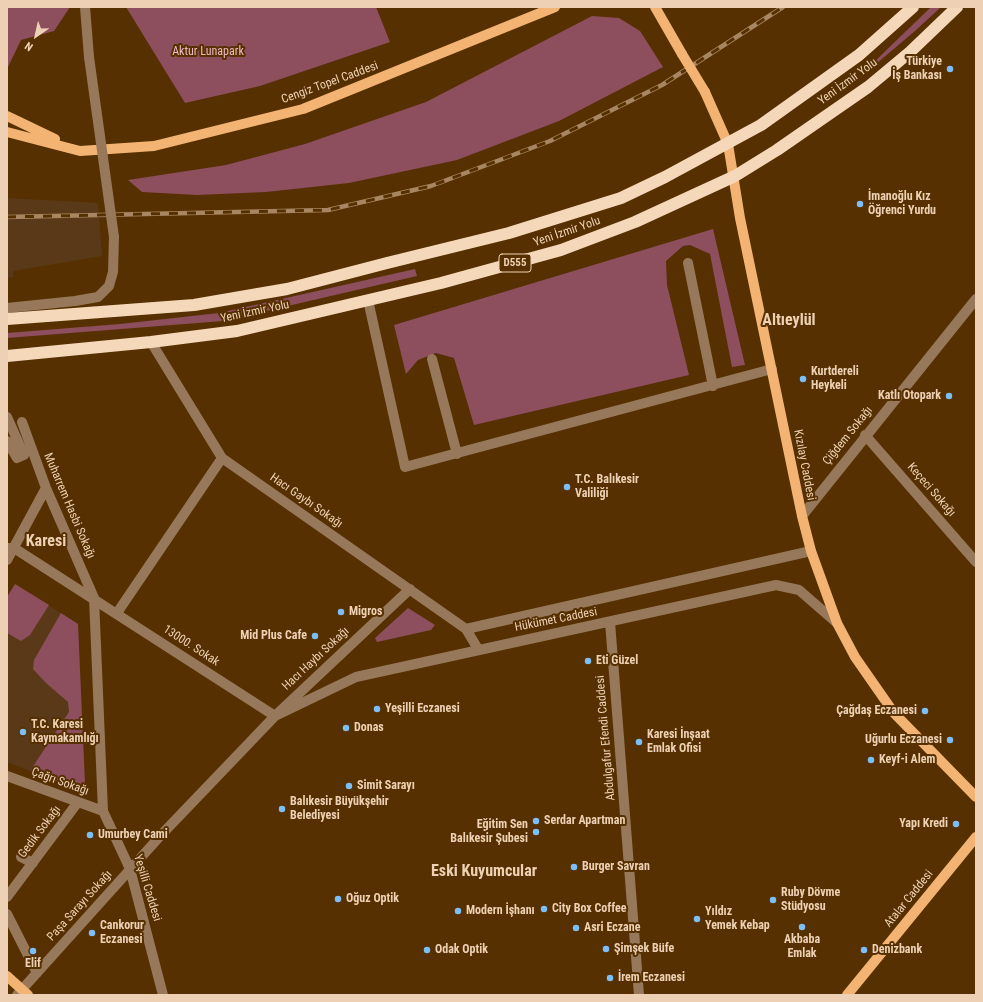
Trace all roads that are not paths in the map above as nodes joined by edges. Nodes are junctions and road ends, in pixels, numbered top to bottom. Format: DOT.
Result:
graph roads {
  1 [pos="85,7"];
  2 [pos="554,7"];
  3 [pos="654,7"];
  4 [pos="914,7"];
  5 [pos="957,7"];
  6 [pos="7,116"];
  7 [pos="7,132"];
  8 [pos="728,144"];
  9 [pos="80,151"];
  10 [pos="735,176"];
  11 [pos="688,263"];
  12 [pos="976,299"];
  13 [pos="368,300"];
  14 [pos="7,308"];
  15 [pos="7,319"];
  16 [pos="152,342"];
  17 [pos="7,356"];
  18 [pos="432,359"];
  19 [pos="772,369"];
  20 [pos="713,386"];
  21 [pos="7,417"];
  22 [pos="22,422"];
  23 [pos="865,435"];
  24 [pos="7,441"];
  25 [pos="457,454"];
  26 [pos="222,458"];
  27 [pos="46,488"];
  28 [pos="802,516"];
  29 [pos="10,548"];
  30 [pos="811,551"];
  31 [pos="7,560"];
  32 [pos="976,562"];
  33 [pos="410,589"];
  34 [pos="94,598"];
  35 [pos="117,613"];
  36 [pos="610,622"];
  37 [pos="837,623"];
  38 [pos="466,629"];
  39 [pos="478,649"];
  40 [pos="275,716"];
  41 [pos="7,776"];
  42 [pos="976,797"];
  43 [pos="78,802"];
  44 [pos="104,811"];
  45 [pos="162,834"];
  46 [pos="976,837"];
  47 [pos="21,857"];
  48 [pos="33,863"];
  49 [pos="130,869"];
  50 [pos="7,897"];
  51 [pos="7,914"];
  52 [pos="37,973"];
  53 [pos="7,976"];
  54 [pos="23,993"];
  55 [pos="163,995"];
  56 [pos="639,995"];
  57 [pos="848,995"];
  1 -- 14 [label="street, bridge"];
  2 -- 9 [label="main road, Cengiz Topel Caddesi"];
  3 -- 8 [label="main road, Kızılay Caddesi, bridge"];
  4 -- 8 [label="highway, Yeni İzmir Yolu / D555"];
  5 -- 10 [label="highway, Yeni İzmir Yolu / D555"];
  6 -- 9 [label="main road, Cengiz Topel Caddesi"];
  7 -- 9 [label="main road, Cengiz Topel Caddesi"];
  8 -- 10 [label="main road, Kızılay Caddesi"];
  8 -- 15 [label="highway, Yeni İzmir Yolu / D555"];
  10 -- 13 [label="highway, Yeni İzmir Yolu / D555"];
  10 -- 19 [label="main road, Kızılay Caddesi"];
  11 -- 20 [label="street"];
  12 -- 23 [label="street, Çiğdem Sokağı"];
  13 -- 16 [label="highway, Yeni İzmir Yolu / D555"];
  13 -- 25 [label="street"];
  16 -- 17 [label="highway, Yeni İzmir Yolu / D555"];
  16 -- 26 [label="street, Hacı Gaybı Sokağı"];
  18 -- 25 [label="street"];
  19 -- 20 [label="street"];
  19 -- 28 [label="main road, Kızılay Caddesi"];
  20 -- 25 [label="street"];
  21 -- 24 [label="street"];
  22 -- 27 [label="street, Muharrem Hasbi Sokağı"];
  23 -- 28 [label="street, Çiğdem Sokağı"];
  23 -- 32 [label="street, Keçeci Sokağı"];
  26 -- 33 [label="street, Hacı Gaybı Sokağı"];
  26 -- 35 [label="street"];
  27 -- 29 [label="street"];
  27 -- 34 [label="street, Muharrem Hasbi Sokağı"];
  28 -- 30 [label="main road, Kızılay Caddesi"];
  29 -- 31 [label="street"];
  29 -- 34 [label="street, 13000. Sokak"];
  30 -- 37 [label="main road, Kızılay Caddesi"];
  30 -- 38 [label="street"];
  33 -- 38 [label="street, Hacı Gaybı Sokağı"];
  33 -- 40 [label="street, Hacı Haybı Sokağı"];
  34 -- 35 [label="street, 13000. Sokak"];
  34 -- 44 [label="street, Yeşilli Caddesi"];
  35 -- 40 [label="street, 13000. Sokak"];
  36 -- 37 [label="street, Hükümet Caddesi"];
  36 -- 39 [label="street, Hükümet Caddesi"];
  36 -- 56 [label="street, Abdulgafur Efendi Caddesi"];
  37 -- 42 [label="main road, Kızılay Caddesi"];
  38 -- 39 [label="street, Hacı Gaybı Sokağı"];
  39 -- 40 [label="street, Hükümet Caddesi"];
  40 -- 45 [label="street, Hacı Haybı Sokağı"];
  41 -- 43 [label="street, Çağrı Sokağı"];
  43 -- 44 [label="street, Çağrı Sokağı"];
  43 -- 48 [label="street, Gedik Sokağı"];
  44 -- 49 [label="street, Yeşilli Caddesi"];
  45 -- 49 [label="street, Paşa Sarayı Sokağı"];
  46 -- 57 [label="main road, Atalar Caddesi"];
  47 -- 48 [label="street"];
  48 -- 50 [label="street, Gedik Sokağı"];
  49 -- 52 [label="street, Paşa Sarayı Sokağı"];
  49 -- 55 [label="street, Yeşilli Caddesi"];
  51 -- 52 [label="street"];
  52 -- 54 [label="street, Paşa Sarayı Sokağı"];
  53 -- 54 [label="main road"];
}
